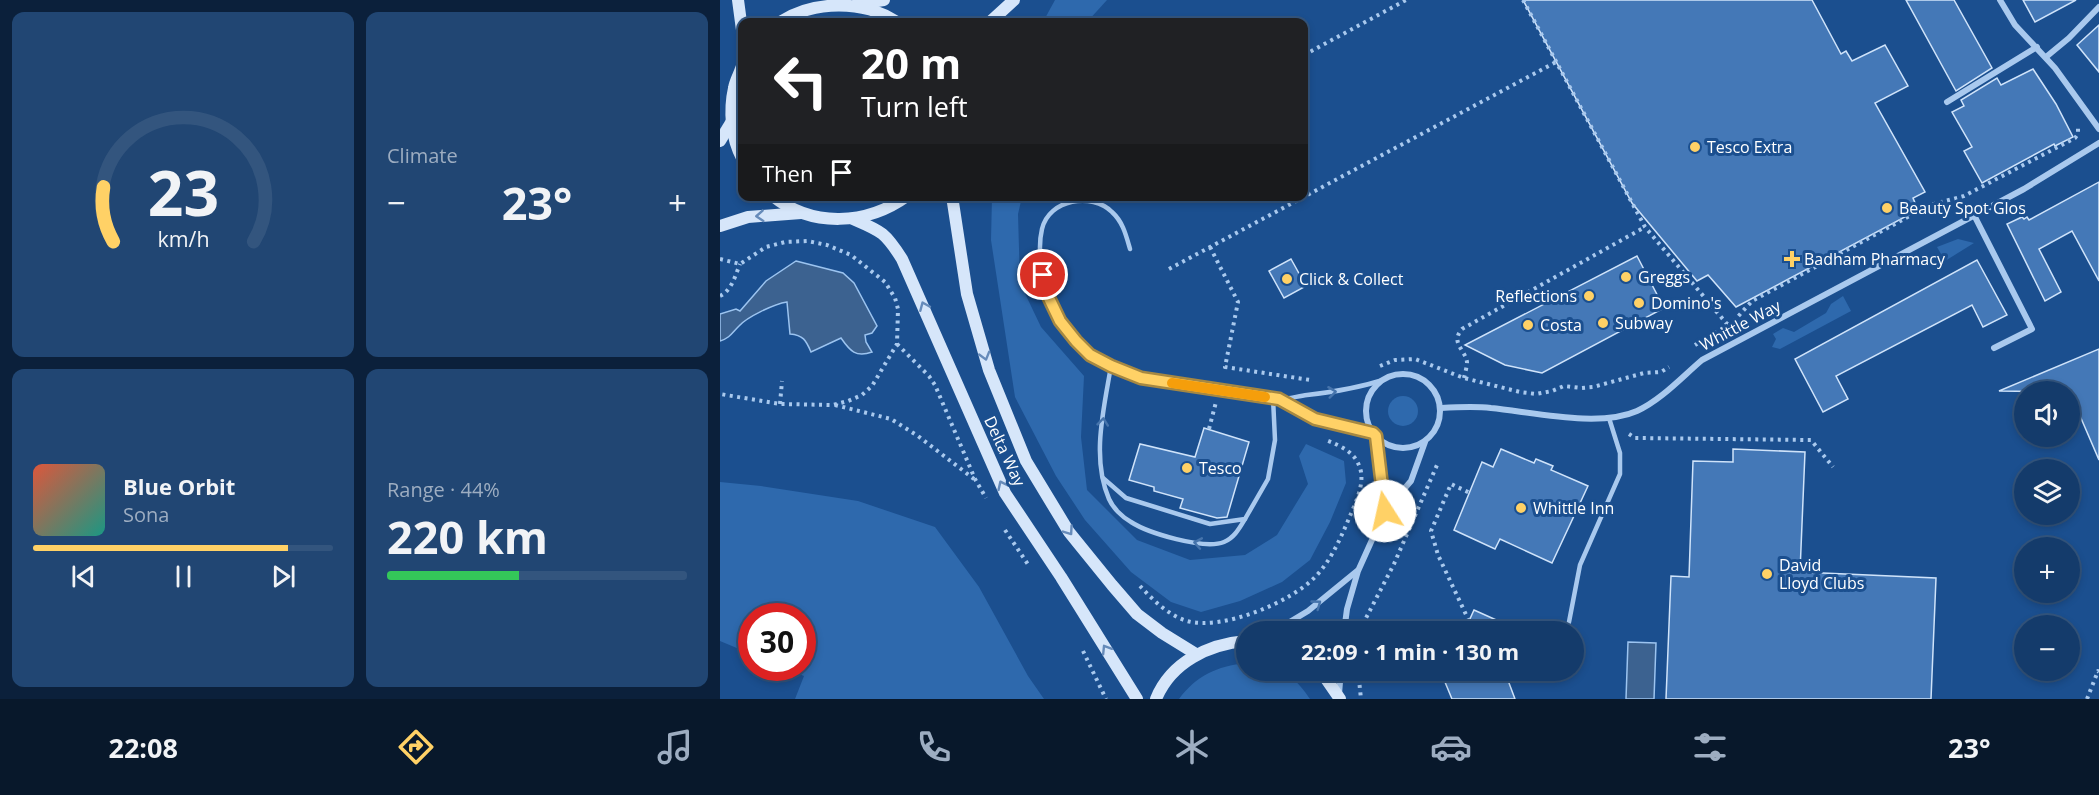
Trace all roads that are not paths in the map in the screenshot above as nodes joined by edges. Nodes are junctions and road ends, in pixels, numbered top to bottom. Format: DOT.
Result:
graph roads {
  1 [pos="738,0"];
  2 [pos="807,0"];
  3 [pos="884,0"];
  4 [pos="1014,0"];
  5 [pos="2000,0"];
  6 [pos="853,5"];
  7 [pos="819,6"];
  8 [pos="2099,7"];
  9 [pos="740,18"];
  10 [pos="787,18"];
  11 [pos="891,18"];
  12 [pos="994,18"];
  13 [pos="2037,48"];
  14 [pos="2046,57"];
  15 [pos="738,77"];
  16 [pos="1947,102"];
  17 [pos="732,121"];
  18 [pos="2099,129"];
  19 [pos="720,141"];
  20 [pos="2099,143"];
  21 [pos="738,151"];
  22 [pos="782,201"];
  23 [pos="899,201"];
  24 [pos="953,201"];
  25 [pos="1078,201"];
  26 [pos="1088,201"];
  27 [pos="802,213"];
  28 [pos="1974,215"];
  29 [pos="853,219"];
  30 [pos="720,226"];
  31 [pos="1130,249"];
  32 [pos="1994,348"];
  33 [pos="1111,366"];
  34 [pos="1383,380"];
  35 [pos="1273,398"];
  36 [pos="1279,399"];
  37 [pos="1441,408"];
  38 [pos="1609,418"];
  39 [pos="1374,435"];
  40 [pos="1425,441"];
  41 [pos="1102,478"];
  42 [pos="1385,511"];
  43 [pos="1245,519"];
  44 [pos="1358,571"];
  45 [pos="1290,621"];
  46 [pos="1345,621"];
  47 [pos="1569,621"];
  48 [pos="1236,642"];
  49 [pos="1196,654"];
  50 [pos="1328,681"];
  51 [pos="1341,681"];
  52 [pos="1340,698"];
  53 [pos="1137,699"];
  54 [pos="1156,699"];
  1 -- 9 [label="street"];
  2 -- 7 [label="street"];
  3 -- 6 [label="street"];
  4 -- 12 [label="street"];
  5 -- 13 [label="street"];
  6 -- 7 [label="street"];
  6 -- 11 [label="street"];
  7 -- 10 [label="street"];
  8 -- 14 [label="street"];
  13 -- 14 [label="street"];
  13 -- 16 [label="street"];
  14 -- 18 [label="street"];
  15 -- 17 [label="street"];
  17 -- 19 [label="street"];
  17 -- 21 [label="street"];
  20 -- 28 [label="street, Whittle Way"];
  22 -- 27 [label="street"];
  23 -- 29 [label="street"];
  24 -- 49 [label="street, Delta Way, one-way"];
  25 -- 33 [label="lane"];
  26 -- 31 [label="lane"];
  27 -- 29 [label="street"];
  27 -- 30 [label="street, one-way"];
  28 -- 32 [label="street"];
  28 -- 38 [label="street, Whittle Way"];
  53 -- 29 [label="street, Delta Way, one-way"];
  33 -- 35 [label="lane"];
  41 -- 33 [label="lane, one-way"];
  36 -- 34 [label="lane, one-way"];
  34 -- 37 [label="street"];
  34 -- 39 [label="street"];
  35 -- 36 [label="lane"];
  35 -- 43 [label="lane"];
  36 -- 39 [label="lane"];
  37 -- 38 [label="street, Whittle Way"];
  37 -- 40 [label="street"];
  38 -- 47 [label="lane"];
  39 -- 40 [label="street"];
  39 -- 42 [label="street"];
  40 -- 42 [label="street"];
  41 -- 43 [label="lane"];
  43 -- 41 [label="lane, one-way"];
  42 -- 44 [label="street"];
  45 -- 44 [label="street, one-way"];
  44 -- 46 [label="street"];
  48 -- 49 [label="street"];
  49 -- 54 [label="street"];
  50 -- 52 [label="street"];
  51 -- 52 [label="street"];
}
